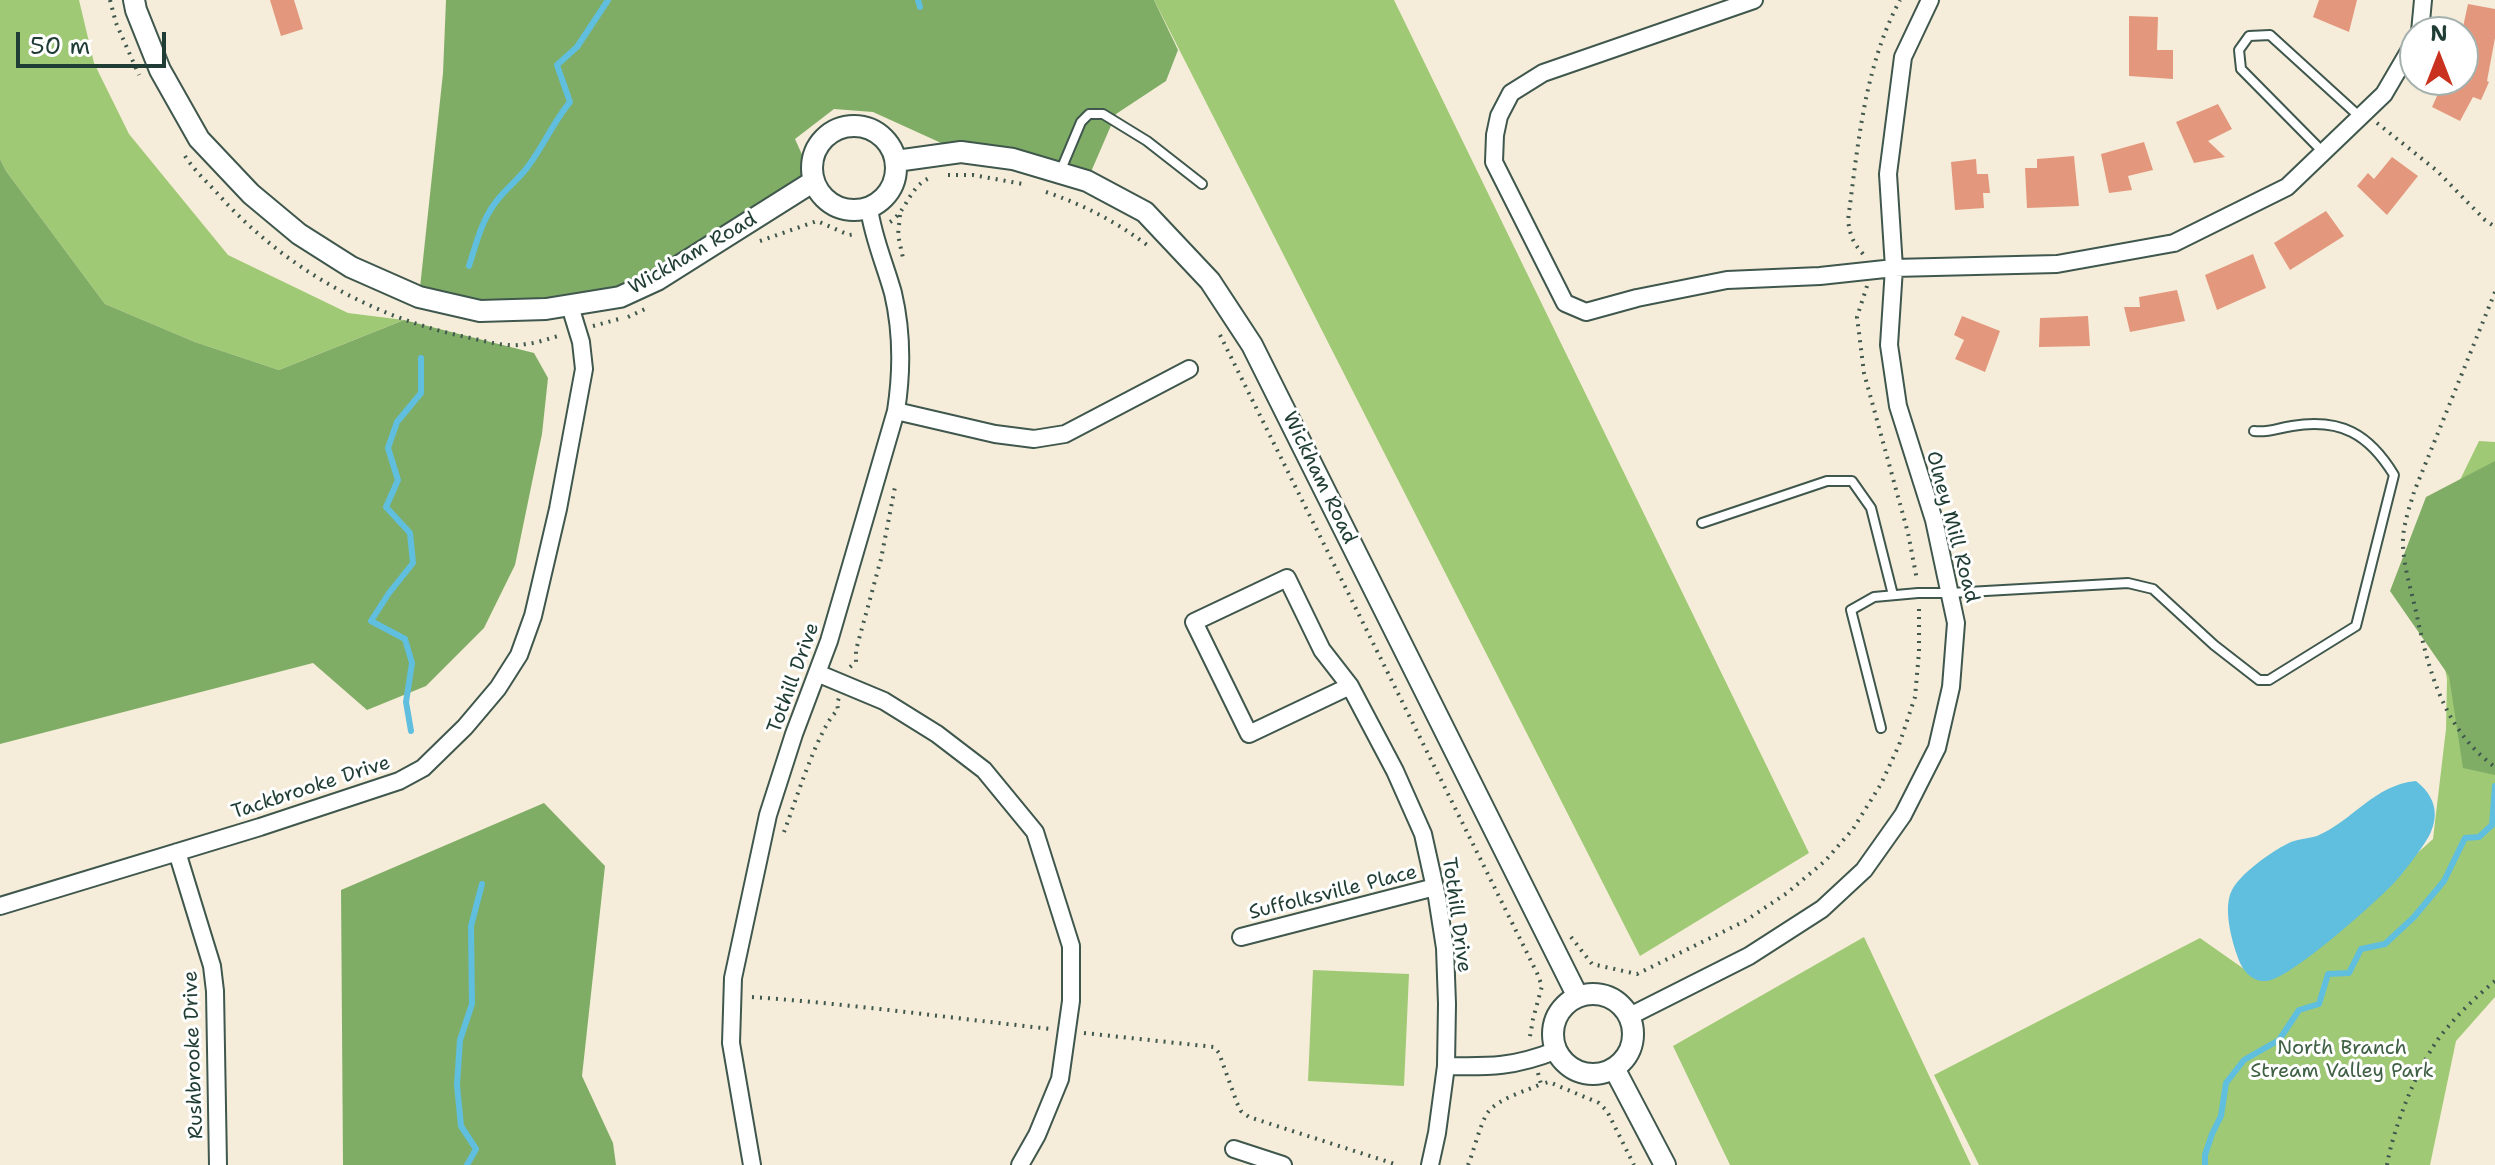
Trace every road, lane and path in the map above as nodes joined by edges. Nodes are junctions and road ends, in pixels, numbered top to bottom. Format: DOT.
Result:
graph roads {
  1 [pos="110,0"];
  2 [pos="134,0"];
  3 [pos="1754,0"];
  4 [pos="1900,0"];
  5 [pos="1929,0"];
  6 [pos="2399,68"];
  7 [pos="143,83"];
  8 [pos="2362,115"];
  9 [pos="182,150"];
  10 [pos="2323,152"];
  11 [pos="896,161"];
  12 [pos="1060,173"];
  13 [pos="814,181"];
  14 [pos="1202,184"];
  15 [pos="1028,185"];
  16 [pos="1041,190"];
  17 [pos="869,208"];
  18 [pos="2495,227"];
  19 [pos="872,232"];
  20 [pos="749,247"];
  21 [pos="1156,252"];
  22 [pos="1894,268"];
  23 [pos="1867,271"];
  24 [pos="2495,292"];
  25 [pos="570,306"];
  26 [pos="650,307"];
  27 [pos="578,330"];
  28 [pos="1219,333"];
  29 [pos="1189,369"];
  30 [pos="896,411"];
  31 [pos="2254,431"];
  32 [pos="1702,523"];
  33 [pos="1918,593"];
  34 [pos="1950,593"];
  35 [pos="1893,595"];
  36 [pos="817,673"];
  37 [pos="1350,686"];
  38 [pos="1881,728"];
  39 [pos="2493,766"];
  40 [pos="177,852"];
  41 [pos="1435,887"];
  42 [pos="0,906"];
  43 [pos="1241,937"];
  44 [pos="1550,943"];
  45 [pos="2495,981"];
  46 [pos="752,997"];
  47 [pos="1578,997"];
  48 [pos="1630,1016"];
  49 [pos="1067,1031"];
  50 [pos="1557,1050"];
  51 [pos="1534,1059"];
  52 [pos="1446,1066"];
  53 [pos="1614,1068"];
  54 [pos="1541,1084"];
  55 [pos="1234,1149"];
  56 [pos="218,1165"];
  57 [pos="752,1165"];
  58 [pos="1020,1165"];
  59 [pos="1283,1165"];
  60 [pos="1398,1165"];
  61 [pos="1430,1165"];
  62 [pos="1468,1165"];
  63 [pos="1634,1165"];
  64 [pos="1665,1165"];
  65 [pos="2387,1165"];
  1 -- 7 [label="path"];
  2 -- 25 [label="street, Wickham Road"];
  3 -- 23 [label="street"];
  4 -- 23 [label="path"];
  5 -- 22 [label="street, Olney Mill Road"];
  6 -- 8 [label="street"];
  8 -- 10 [label="street"];
  8 -- 10 [label="lane"];
  8 -- 18 [label="path"];
  9 -- 27 [label="path"];
  10 -- 22 [label="street"];
  11 -- 12 [label="street, Wickham Road"];
  11 -- 13 [label="street"];
  11 -- 17 [label="street"];
  12 -- 14 [label="lane"];
  12 -- 44 [label="street, Wickham Road"];
  13 -- 17 [label="street"];
  13 -- 25 [label="street, Wickham Road"];
  15 -- 19 [label="path"];
  16 -- 21 [label="path"];
  17 -- 19 [label="street, Tothill Drive"];
  19 -- 20 [label="path"];
  19 -- 30 [label="street, Tothill Drive"];
  22 -- 23 [label="street"];
  22 -- 34 [label="street, Olney Mill Road"];
  23 -- 33 [label="path"];
  24 -- 39 [label="path"];
  25 -- 27 [label="street, Tackbrooke Drive"];
  26 -- 27 [label="path"];
  27 -- 40 [label="street, Tackbrooke Drive"];
  28 -- 51 [label="path"];
  29 -- 30 [label="street"];
  30 -- 36 [label="street, Tothill Drive"];
  31 -- 34 [label="lane"];
  32 -- 35 [label="lane"];
  33 -- 34 [label="lane"];
  33 -- 35 [label="lane"];
  33 -- 44 [label="path"];
  34 -- 48 [label="street, Olney Mill Road"];
  35 -- 38 [label="lane"];
  36 -- 49 [label="street"];
  36 -- 57 [label="street, Tothill Drive"];
  37 -- 37 [label="street, Tothill Drive"];
  37 -- 41 [label="street, Tothill Drive"];
  40 -- 42 [label="street, Tackbrooke Drive"];
  40 -- 56 [label="street, Rushbrooke Drive"];
  41 -- 43 [label="street, Suffolksville Place"];
  41 -- 52 [label="street, Tothill Drive"];
  44 -- 47 [label="street, Wickham Road"];
  45 -- 65 [label="path"];
  46 -- 49 [label="path"];
  47 -- 48 [label="street"];
  47 -- 50 [label="street"];
  48 -- 53 [label="street"];
  49 -- 58 [label="street"];
  49 -- 60 [label="path"];
  50 -- 51 [label="street"];
  50 -- 53 [label="street"];
  51 -- 52 [label="street"];
  51 -- 54 [label="path"];
  52 -- 61 [label="street, Tothill Drive"];
  53 -- 64 [label="street"];
  54 -- 62 [label="path"];
  54 -- 63 [label="path"];
  55 -- 59 [label="street"];
}
